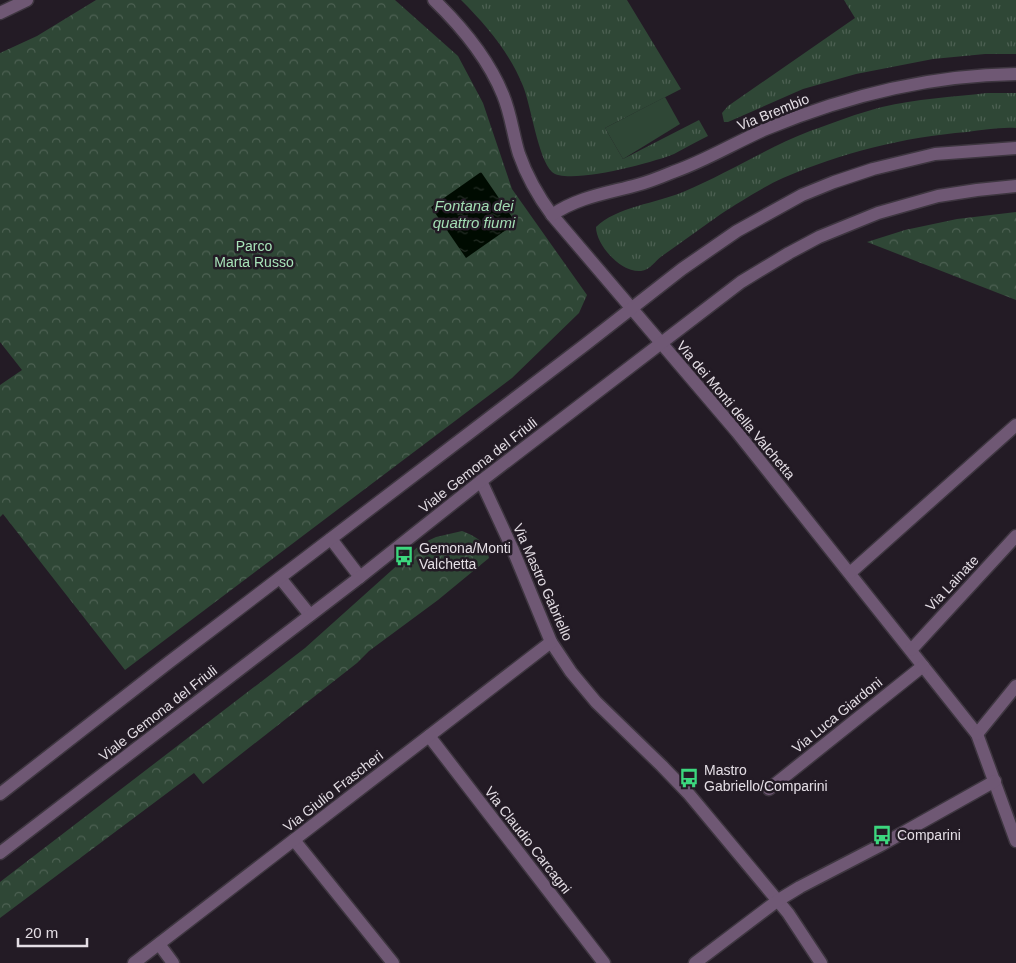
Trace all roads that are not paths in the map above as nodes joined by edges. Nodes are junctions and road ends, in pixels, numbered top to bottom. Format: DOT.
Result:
graph roads {
  1 [pos="27,0"];
  2 [pos="434,0"];
  3 [pos="0,13"];
  4 [pos="1016,74"];
  5 [pos="1016,148"];
  6 [pos="1016,186"];
  7 [pos="552,215"];
  8 [pos="632,309"];
  9 [pos="661,344"];
  10 [pos="1016,425"];
  11 [pos="481,481"];
  12 [pos="1016,536"];
  13 [pos="331,539"];
  14 [pos="850,573"];
  15 [pos="360,577"];
  16 [pos="280,578"];
  17 [pos="310,615"];
  18 [pos="551,642"];
  19 [pos="911,650"];
  20 [pos="924,666"];
  21 [pos="1016,686"];
  22 [pos="977,734"];
  23 [pos="429,736"];
  24 [pos="995,782"];
  25 [pos="769,789"];
  26 [pos="0,794"];
  27 [pos="294,840"];
  28 [pos="1016,842"];
  29 [pos="0,853"];
  30 [pos="777,901"];
  31 [pos="159,944"];
  32 [pos="134,963"];
  33 [pos="173,963"];
  34 [pos="392,963"];
  35 [pos="604,963"];
  36 [pos="695,963"];
  37 [pos="821,963"];
  1 -- 3 [label="street"];
  2 -- 7 [label="street, Via dei Monti della Valchetta"];
  4 -- 7 [label="street, Via Brembio"];
  5 -- 8 [label="street"];
  6 -- 9 [label="street, Viale Gemona del Friuli"];
  7 -- 8 [label="street, Via dei Monti della Valchetta"];
  8 -- 9 [label="street, Via dei Monti della Valchetta"];
  8 -- 13 [label="street"];
  9 -- 11 [label="street, Viale Gemona del Friuli"];
  9 -- 14 [label="street, Via dei Monti della Valchetta"];
  10 -- 14 [label="street"];
  11 -- 15 [label="street, Viale Gemona del Friuli"];
  11 -- 18 [label="street, Via Mastro Gabriello"];
  12 -- 19 [label="street, Via Lainate"];
  13 -- 15 [label="street"];
  13 -- 16 [label="street"];
  14 -- 19 [label="street, Via dei Monti della Valchetta"];
  15 -- 17 [label="street, Viale Gemona del Friuli"];
  16 -- 17 [label="street"];
  16 -- 26 [label="street"];
  17 -- 29 [label="street, Viale Gemona del Friuli"];
  18 -- 23 [label="street, Via Giulio Frascheri"];
  18 -- 30 [label="street, Via Mastro Gabriello"];
  19 -- 20 [label="street, Via dei Monti della Valchetta"];
  20 -- 22 [label="street, Via dei Monti della Valchetta"];
  20 -- 25 [label="street, Via Luca Giardoni"];
  21 -- 22 [label="street"];
  22 -- 24 [label="street, Via dei Monti della Valchetta"];
  23 -- 27 [label="street, Via Giulio Frascheri"];
  23 -- 35 [label="street, Via Claudio Carcagni"];
  24 -- 28 [label="street, Via dei Monti della Valchetta"];
  24 -- 30 [label="street"];
  27 -- 31 [label="street, Via Giulio Frascheri"];
  27 -- 34 [label="street"];
  30 -- 36 [label="street"];
  30 -- 37 [label="street, Via Mastro Gabriello"];
  31 -- 32 [label="street, Via Giulio Frascheri"];
  31 -- 33 [label="street"];
}
